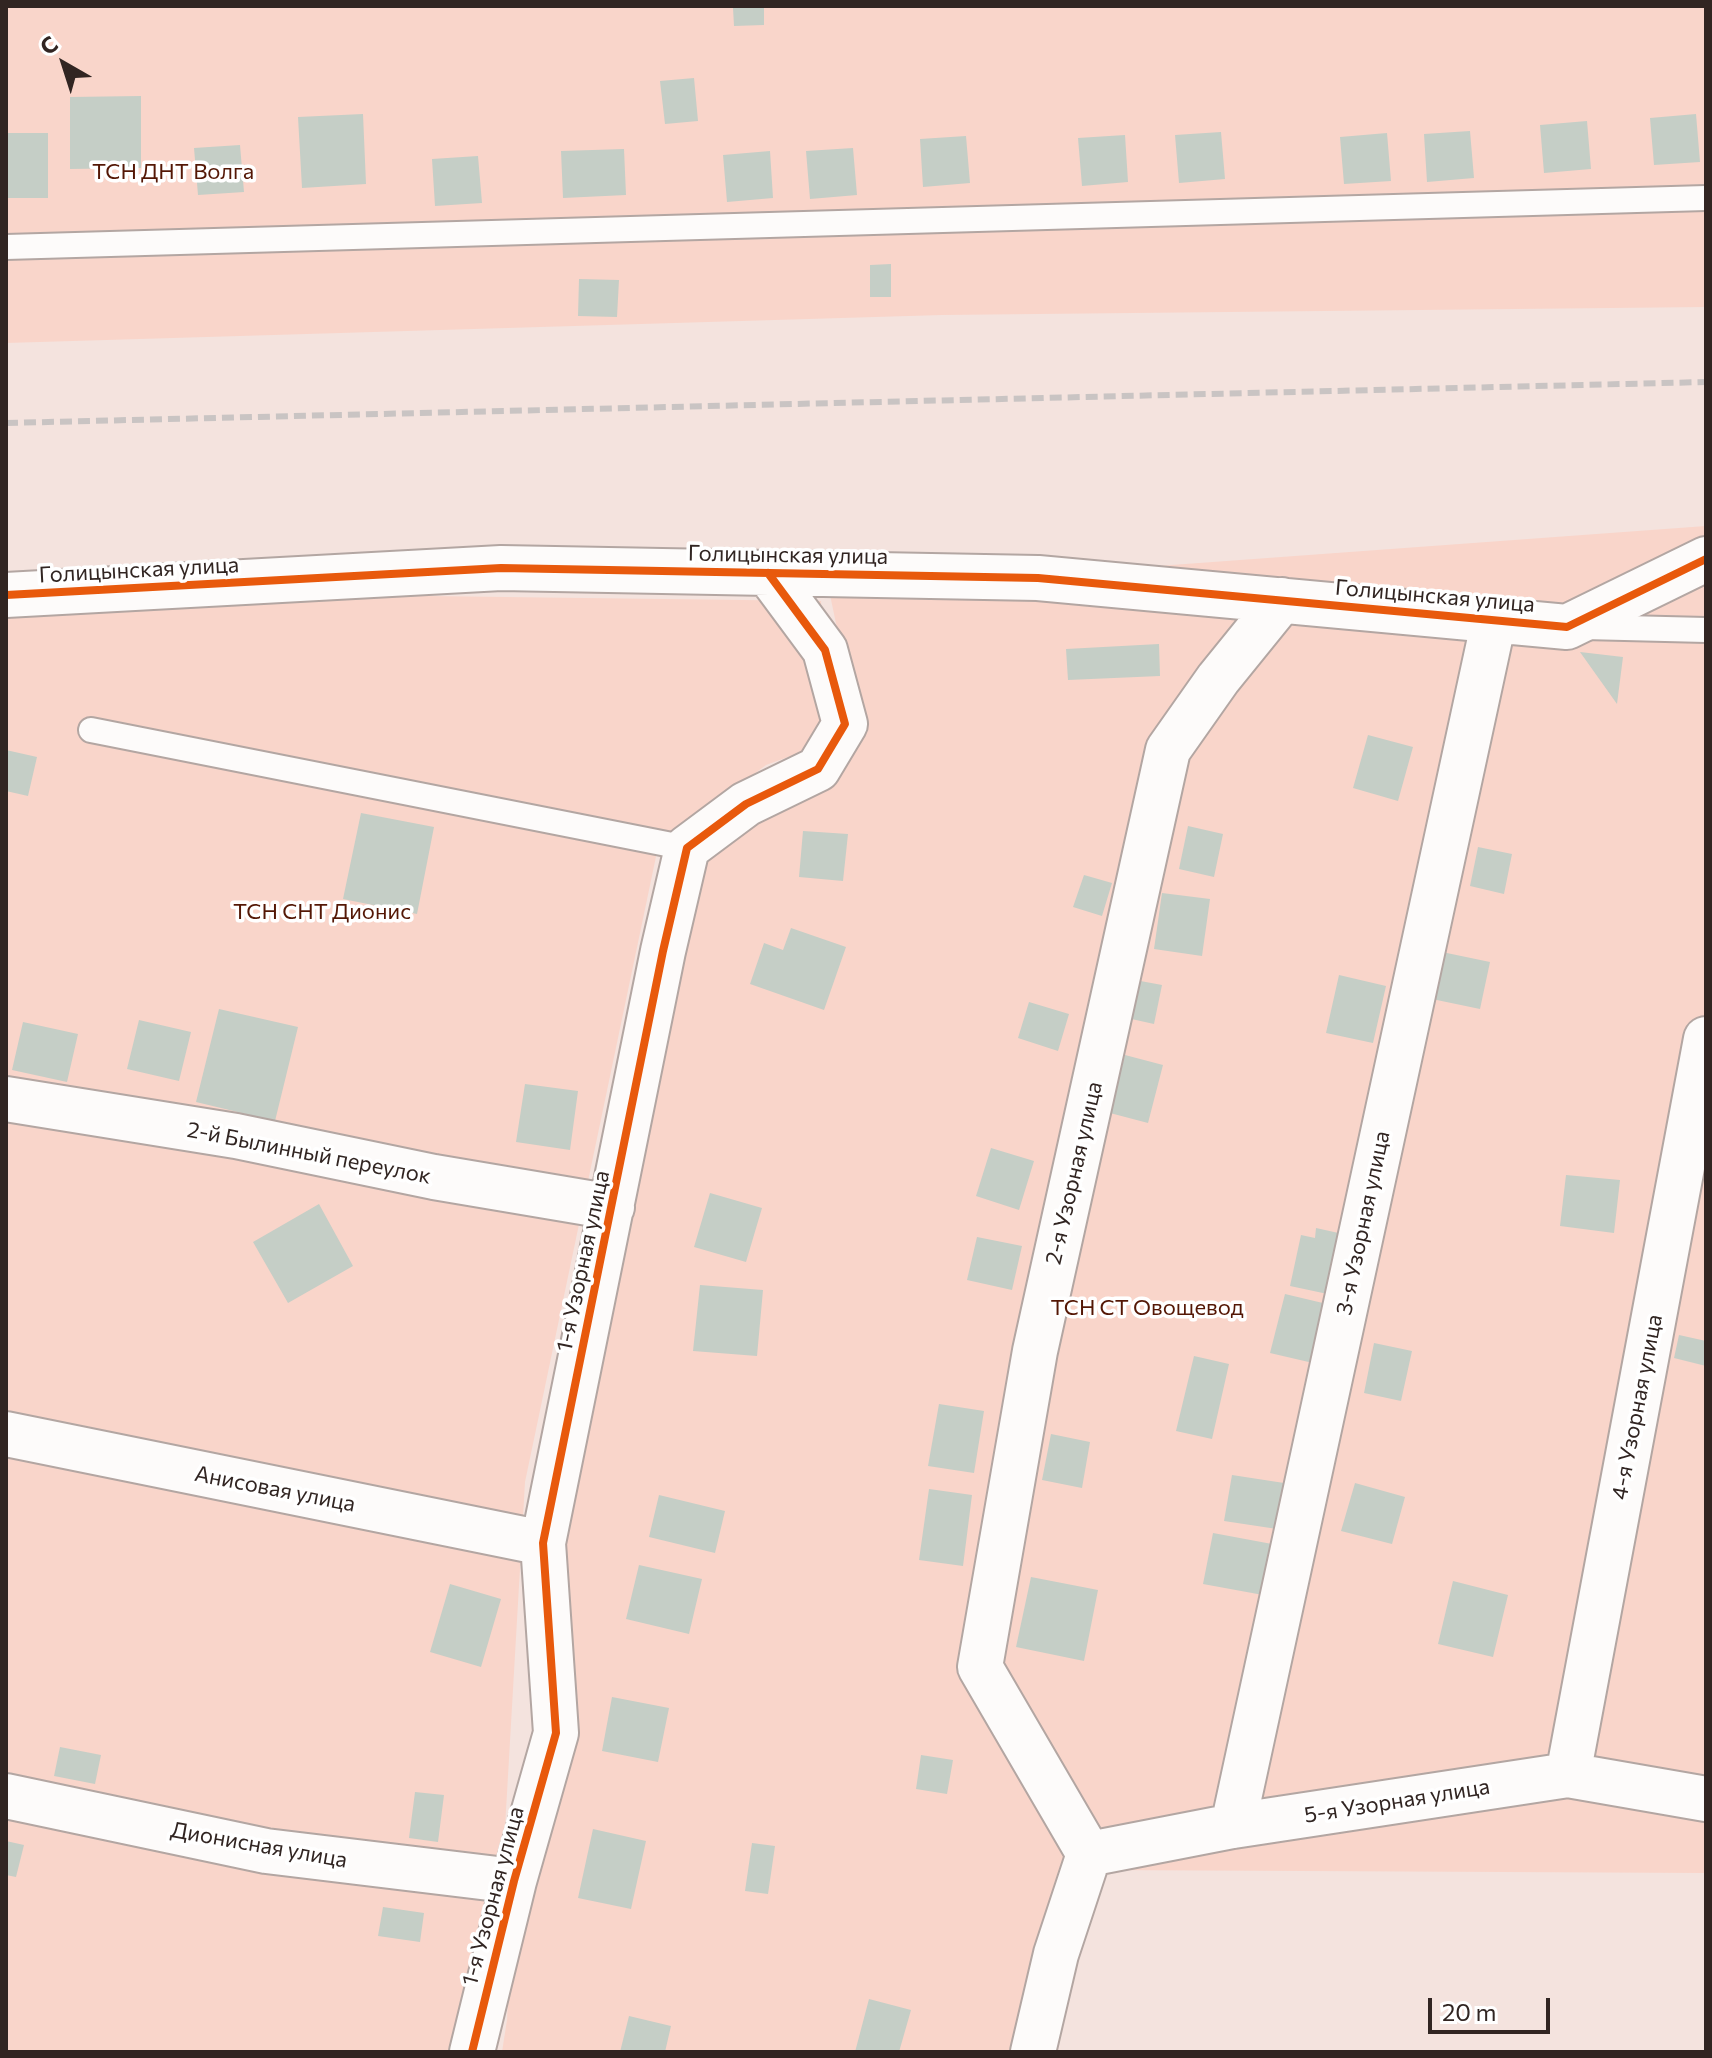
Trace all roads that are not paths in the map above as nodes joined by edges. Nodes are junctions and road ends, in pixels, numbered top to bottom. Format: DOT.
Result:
graph roads {
  1 [pos="1706,198"];
  2 [pos="6,247"];
  3 [pos="1706,559"];
  4 [pos="768,573"];
  5 [pos="6,595"];
  6 [pos="1282,600"];
  7 [pos="1494,620"];
  8 [pos="1567,627"];
  9 [pos="1706,630"];
  10 [pos="91,730"];
  11 [pos="687,848"];
  12 [pos="1706,1039"];
  13 [pos="6,1099"];
  14 [pos="612,1207"];
  15 [pos="6,1434"];
  16 [pos="543,1543"];
  17 [pos="1568,1775"];
  18 [pos="6,1796"];
  19 [pos="1706,1799"];
  20 [pos="1233,1826"];
  21 [pos="1089,1854"];
  22 [pos="514,1881"];
  23 [pos="472,2052"];
  24 [pos="1033,2052"];
  1 -- 2 [label="lane"];
  3 -- 8 [label="street"];
  4 -- 5 [label="street, Голицынская улица"];
  4 -- 6 [label="street, Голицынская улица"];
  4 -- 11 [label="street"];
  6 -- 7 [label="street, Голицынская улица"];
  6 -- 21 [label="street, 2-я Узорная улица"];
  7 -- 8 [label="street, Голицынская улица"];
  7 -- 20 [label="street, 3-я Узорная улица"];
  8 -- 9 [label="lane, Голицынская улица"];
  10 -- 11 [label="lane"];
  11 -- 14 [label="street, 1-я Узорная улица"];
  12 -- 17 [label="street, 4-я Узорная улица"];
  13 -- 14 [label="street, 2-й Былинный переулок"];
  14 -- 16 [label="street, 1-я Узорная улица"];
  15 -- 16 [label="street, Анисовая улица"];
  16 -- 22 [label="street, 1-я Узорная улица"];
  17 -- 19 [label="street, 5-я Узорная улица"];
  17 -- 20 [label="street, 5-я Узорная улица"];
  18 -- 22 [label="street, Дионисная улица"];
  20 -- 21 [label="street, 5-я Узорная улица"];
  21 -- 24 [label="street"];
  22 -- 23 [label="street, 1-я Узорная улица"];
}
